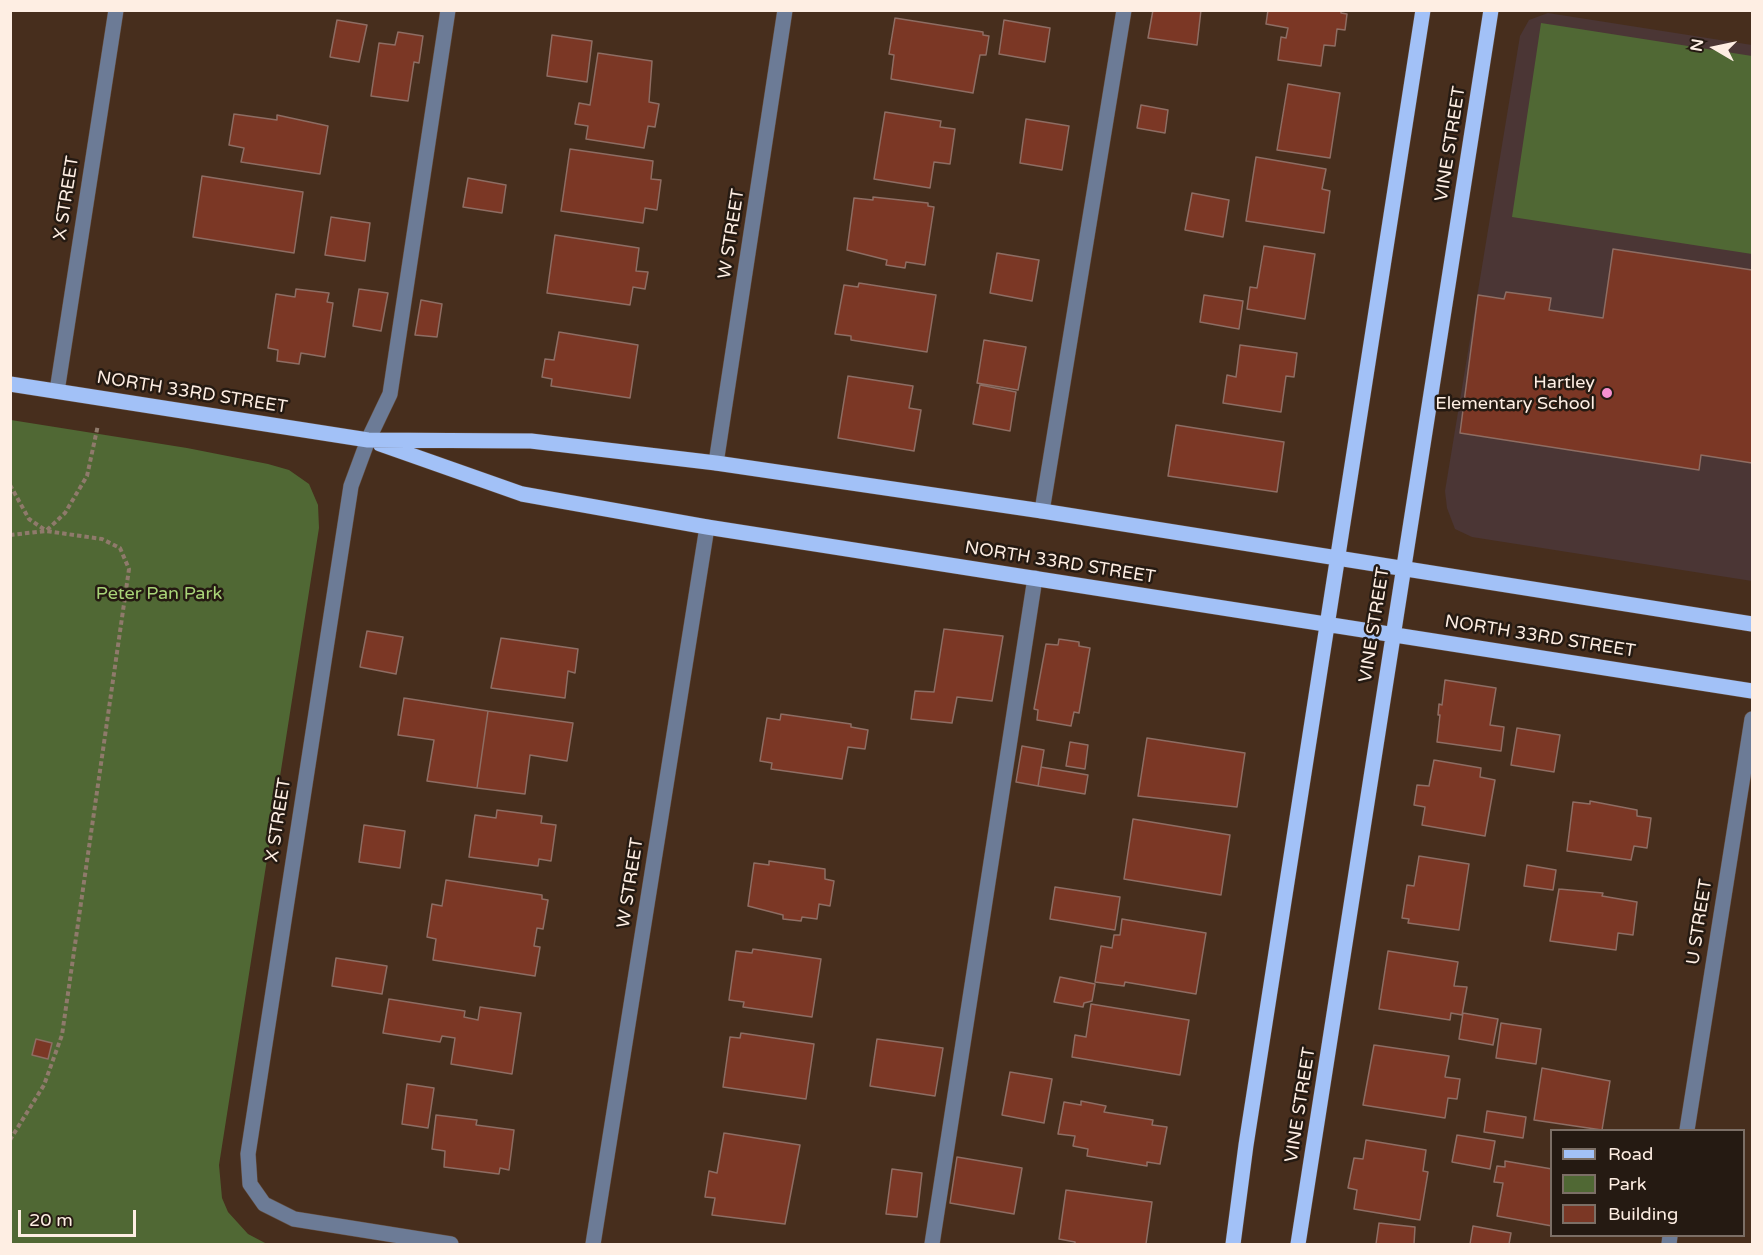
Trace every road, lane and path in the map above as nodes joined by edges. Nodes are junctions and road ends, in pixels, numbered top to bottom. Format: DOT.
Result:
graph roads {
  1 [pos="116,10"];
  2 [pos="448,10"];
  3 [pos="785,10"];
  4 [pos="1124,10"];
  5 [pos="1423,10"];
  6 [pos="1491,10"];
  7 [pos="10,384"];
  8 [pos="57,391"];
  9 [pos="98,425"];
  10 [pos="368,440"];
  11 [pos="716,463"];
  12 [pos="10,485"];
  13 [pos="1042,512"];
  14 [pos="707,527"];
  15 [pos="46,531"];
  16 [pos="10,535"];
  17 [pos="1338,558"];
  18 [pos="1404,568"];
  19 [pos="1035,578"];
  20 [pos="1327,624"];
  21 [pos="1752,624"];
  22 [pos="1393,635"];
  23 [pos="1752,691"];
  24 [pos="1752,719"];
  25 [pos="1687,1129"];
  26 [pos="10,1140"];
  27 [pos="451,1245"];
  28 [pos="593,1245"];
  29 [pos="932,1245"];
  30 [pos="1233,1245"];
  31 [pos="1298,1245"];
  1 -- 8 [label="street, X STREET"];
  2 -- 10 [label="street, X STREET"];
  3 -- 11 [label="street, W STREET"];
  4 -- 13 [label="street"];
  5 -- 17 [label="main road"];
  6 -- 18 [label="main road, VINE STREET"];
  7 -- 8 [label="main road, NORTH 33RD STREET"];
  8 -- 10 [label="main road, NORTH 33RD STREET"];
  9 -- 15 [label="path"];
  10 -- 11 [label="main road, NORTH 33RD STREET"];
  10 -- 14 [label="main road, NORTH 33RD STREET"];
  10 -- 27 [label="street, X STREET"];
  11 -- 13 [label="main road, NORTH 33RD STREET"];
  12 -- 15 [label="path"];
  13 -- 17 [label="main road, NORTH 33RD STREET"];
  14 -- 19 [label="main road, NORTH 33RD STREET"];
  14 -- 28 [label="street, W STREET"];
  15 -- 16 [label="path"];
  15 -- 26 [label="path"];
  17 -- 18 [label="main road, NORTH 33RD STREET"];
  17 -- 20 [label="main road"];
  18 -- 21 [label="main road, NORTH 33RD STREET"];
  18 -- 22 [label="main road, VINE STREET"];
  19 -- 20 [label="main road, NORTH 33RD STREET"];
  19 -- 29 [label="street"];
  20 -- 22 [label="main road, NORTH 33RD STREET"];
  20 -- 30 [label="main road"];
  22 -- 23 [label="main road, NORTH 33RD STREET"];
  22 -- 31 [label="main road, VINE STREET"];
  24 -- 25 [label="street, U STREET"];
}
